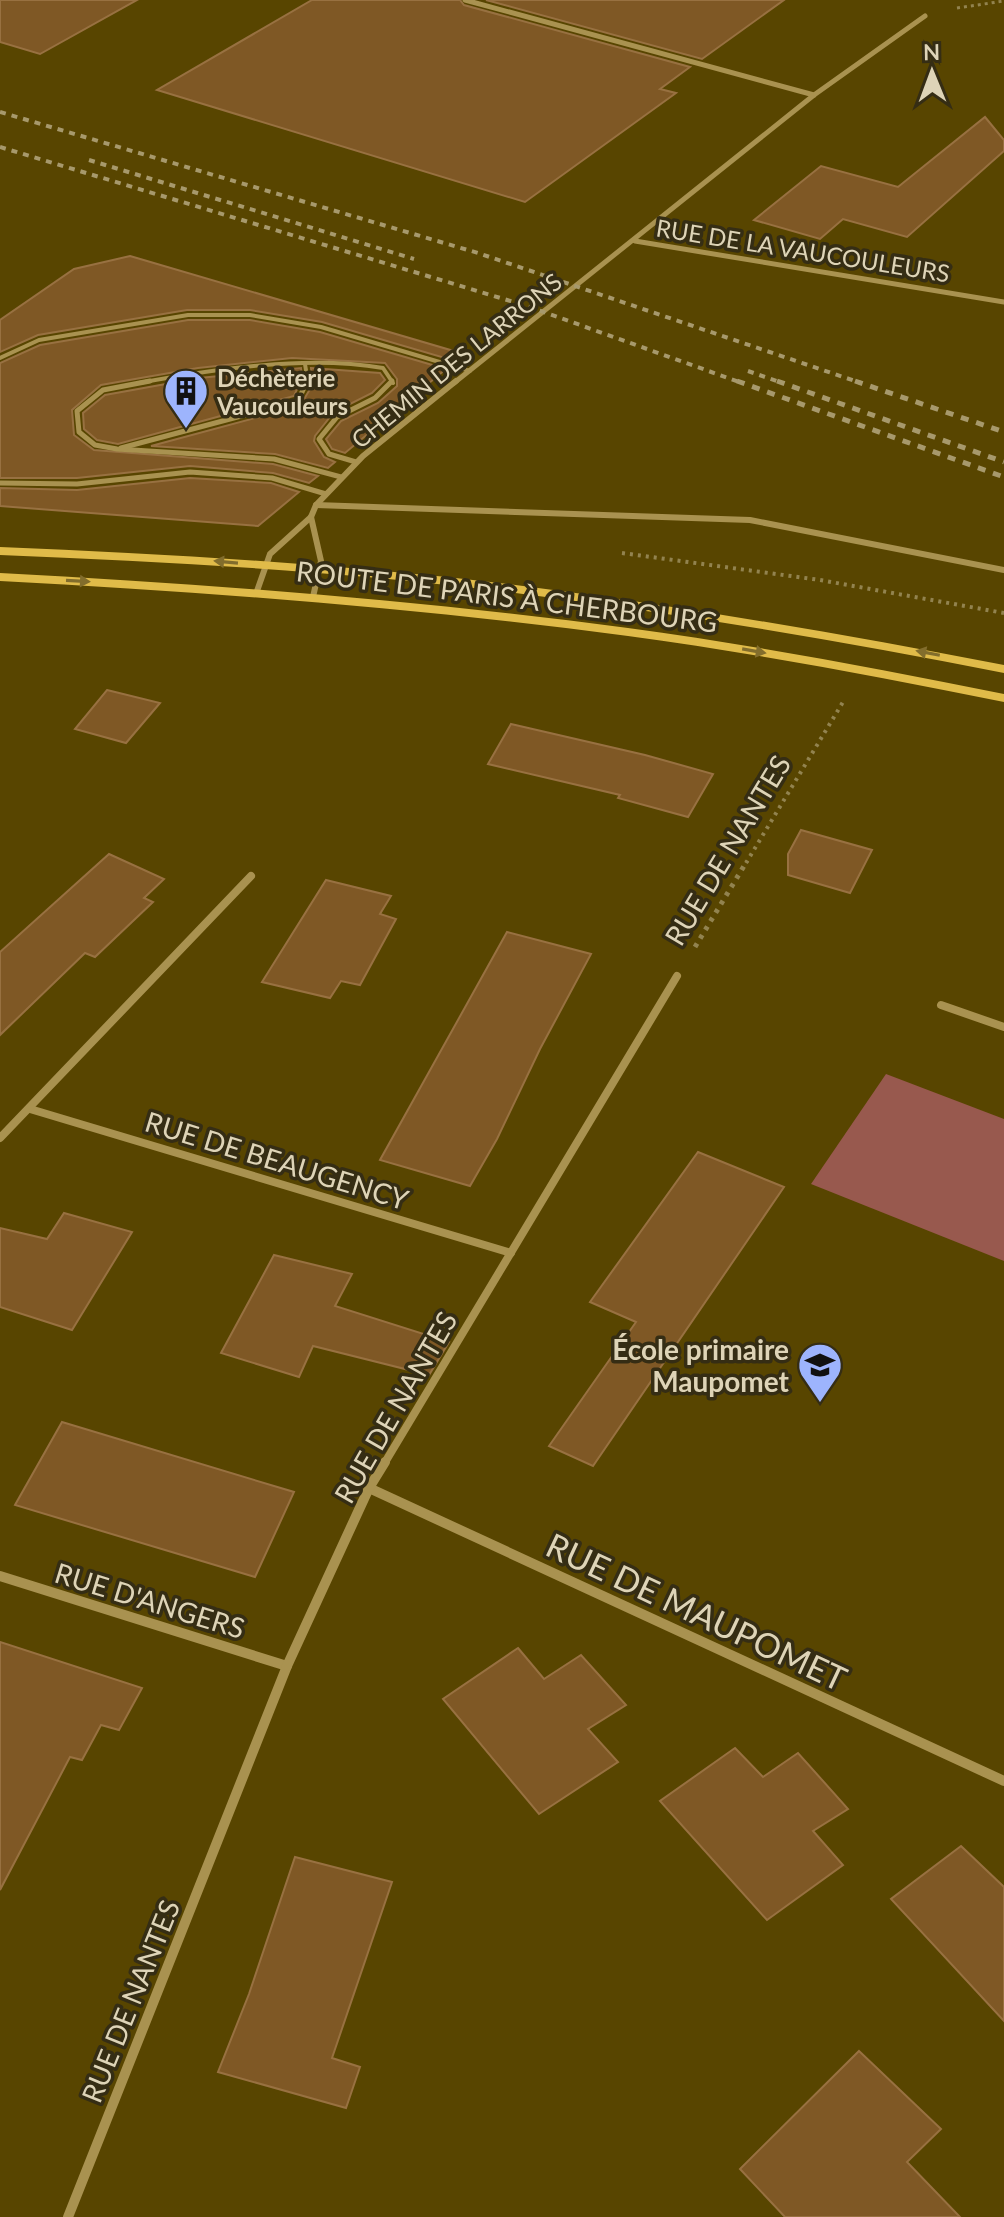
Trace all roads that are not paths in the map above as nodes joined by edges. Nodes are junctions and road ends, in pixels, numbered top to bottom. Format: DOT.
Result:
graph roads {
  1 [pos="465,0"];
  2 [pos="925,16"];
  3 [pos="814,95"];
  4 [pos="635,241"];
  5 [pos="1004,302"];
  6 [pos="0,358"];
  7 [pos="305,364"];
  8 [pos="470,371"];
  9 [pos="117,449"];
  10 [pos="356,462"];
  11 [pos="341,477"];
  12 [pos="0,483"];
  13 [pos="326,494"];
  14 [pos="316,505"];
  15 [pos="311,517"];
  16 [pos="0,551"];
  17 [pos="265,565"];
  18 [pos="321,570"];
  19 [pos="1004,570"];
  20 [pos="0,577"];
  21 [pos="257,591"];
  22 [pos="313,597"];
  23 [pos="1004,669"];
  24 [pos="1004,698"];
  25 [pos="251,876"];
  26 [pos="677,976"];
  27 [pos="941,1005"];
  28 [pos="1004,1027"];
  29 [pos="30,1109"];
  30 [pos="0,1138"];
  31 [pos="511,1253"];
  32 [pos="369,1488"];
  33 [pos="0,1576"];
  34 [pos="287,1666"];
  35 [pos="1004,1781"];
  36 [pos="68,2217"];
  1 -- 3 [label="street"];
  2 -- 3 [label="street, RUE DE LA VAUCOULEURS"];
  3 -- 4 [label="street, RUE DE LA VAUCOULEURS"];
  4 -- 5 [label="street, RUE DE LA VAUCOULEURS"];
  4 -- 8 [label="street, CHEMIN DES LARRONS"];
  6 -- 8 [label="lane"];
  7 -- 9 [label="lane"];
  7 -- 9 [label="lane"];
  7 -- 10 [label="lane"];
  8 -- 10 [label="street, CHEMIN DES LARRONS"];
  9 -- 11 [label="lane"];
  10 -- 11 [label="street, CHEMIN DES LARRONS"];
  11 -- 13 [label="street, CHEMIN DES LARRONS"];
  12 -- 13 [label="lane"];
  13 -- 14 [label="street, CHEMIN DES LARRONS"];
  14 -- 15 [label="street, CHEMIN DES LARRONS"];
  14 -- 19 [label="street"];
  15 -- 17 [label="street, CHEMIN DES LARRONS"];
  15 -- 18 [label="street"];
  17 -- 16 [label="main road, one-way"];
  17 -- 18 [label="main road"];
  17 -- 21 [label="street, CHEMIN DES LARRONS"];
  18 -- 22 [label="street"];
  23 -- 18 [label="main road, one-way"];
  20 -- 21 [label="main road, ROUTE DE PARIS À CHERBOURG, one-way"];
  21 -- 22 [label="main road, ROUTE DE PARIS À CHERBOURG"];
  22 -- 24 [label="main road, ROUTE DE PARIS À CHERBOURG, one-way"];
  25 -- 29 [label="street"];
  26 -- 31 [label="street, RUE DE NANTES"];
  27 -- 28 [label="street"];
  29 -- 30 [label="street"];
  29 -- 31 [label="street, RUE DE BEAUGENCY"];
  31 -- 32 [label="street, RUE DE NANTES"];
  32 -- 34 [label="street, RUE DE NANTES"];
  32 -- 35 [label="street, RUE DE MAUPOMET"];
  33 -- 34 [label="street, RUE D'ANGERS"];
  34 -- 36 [label="street, RUE DE NANTES"];
}
